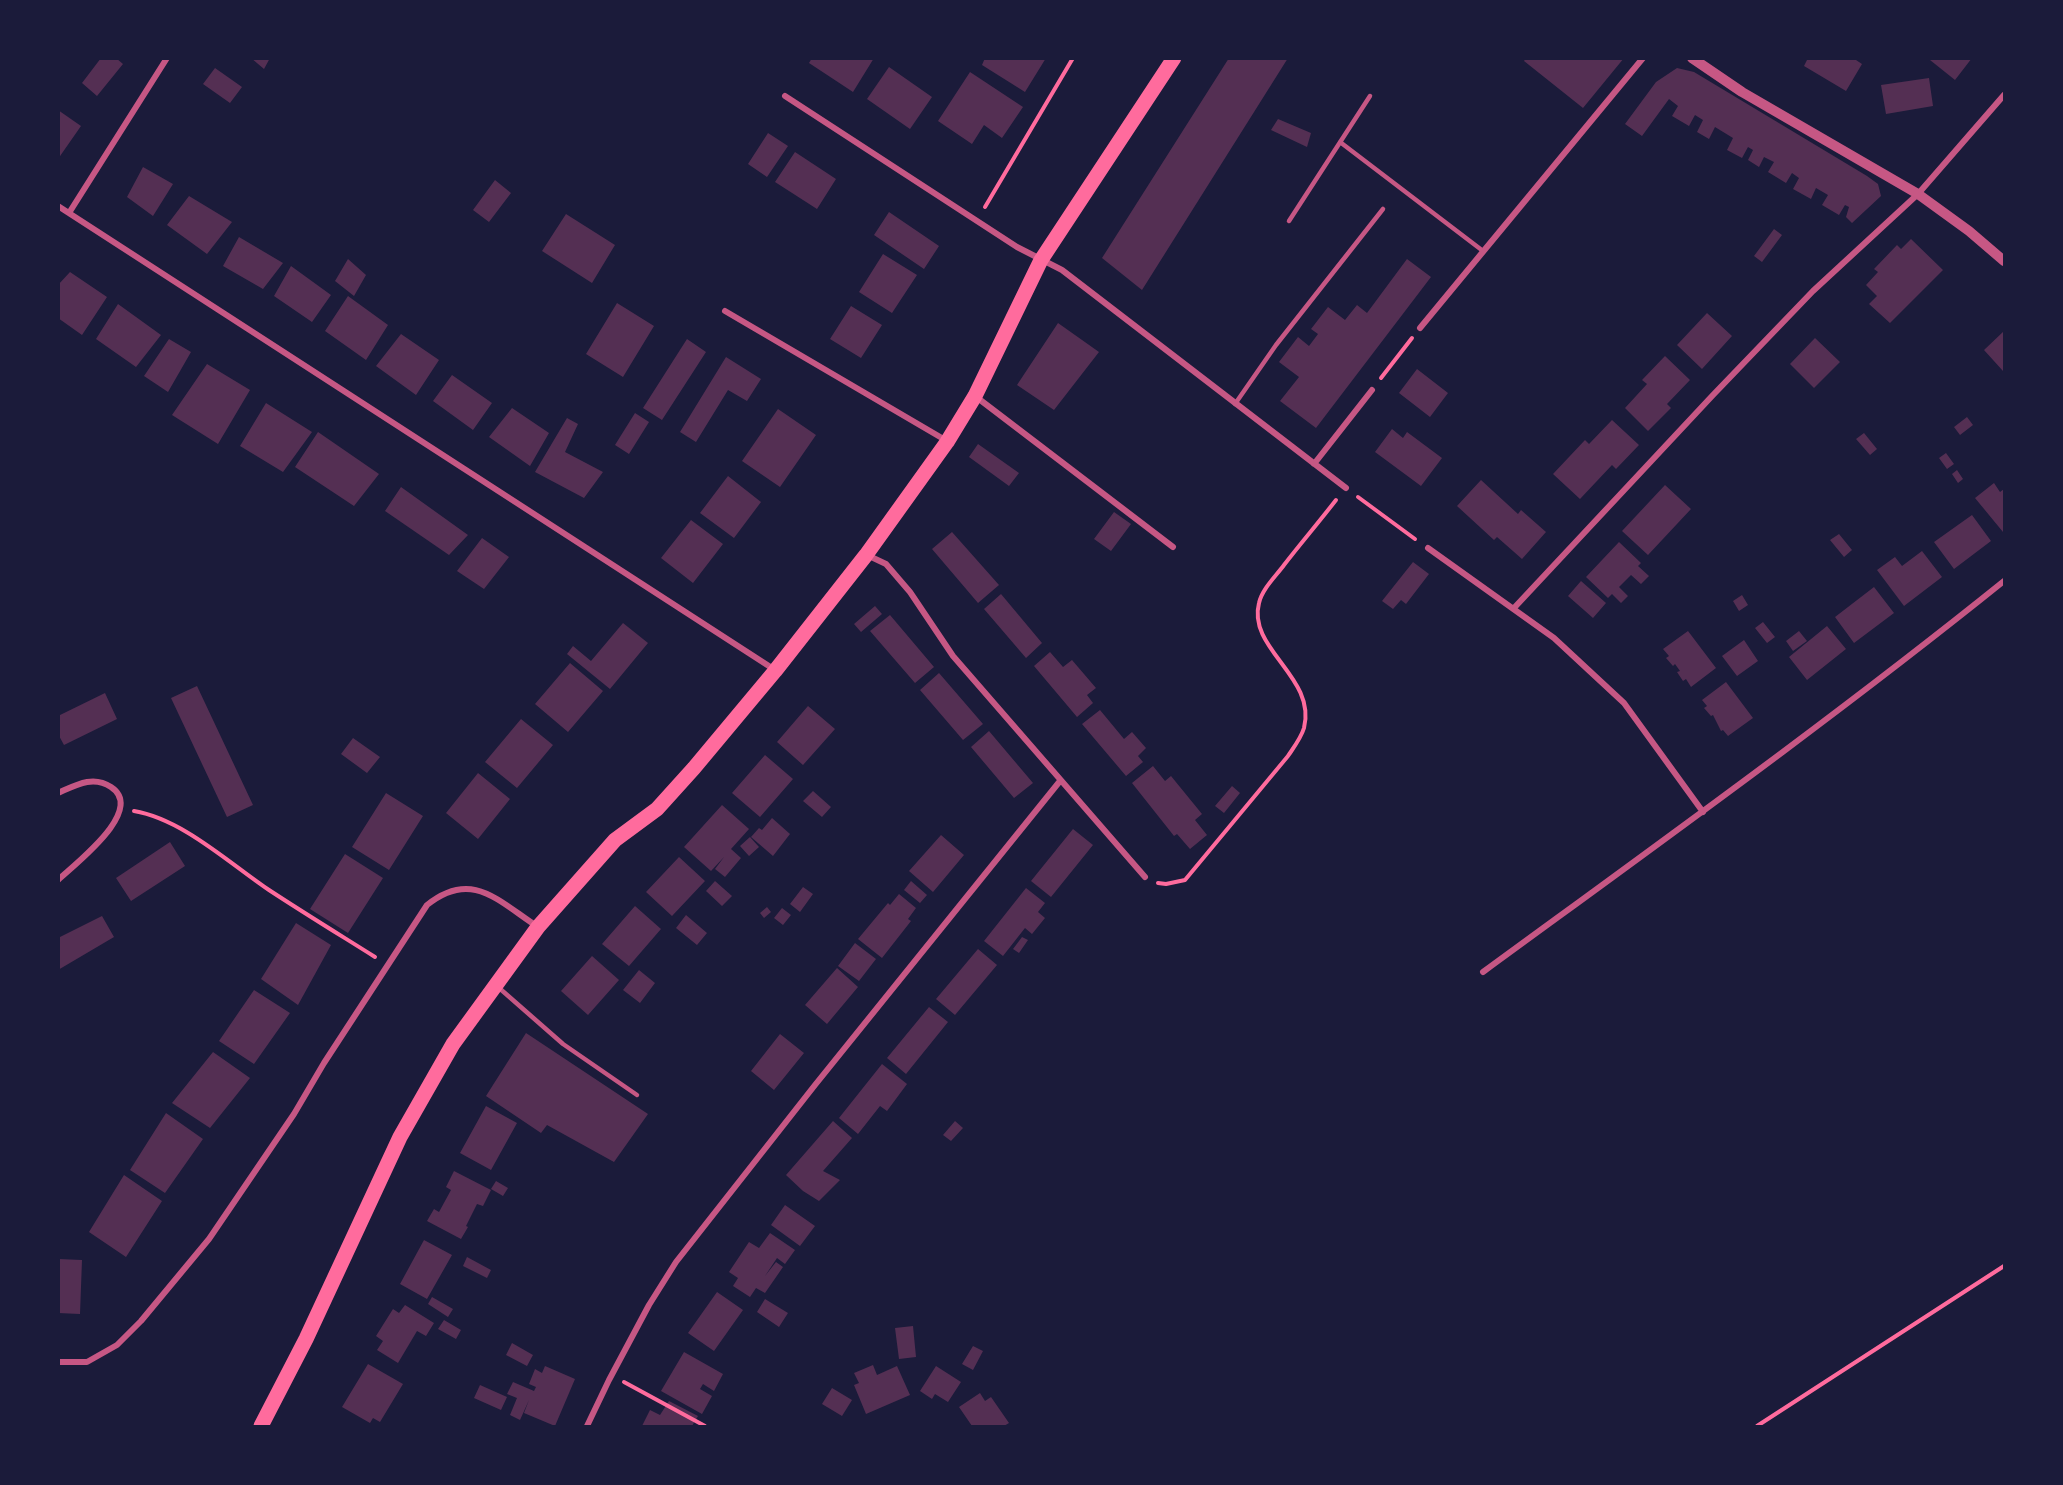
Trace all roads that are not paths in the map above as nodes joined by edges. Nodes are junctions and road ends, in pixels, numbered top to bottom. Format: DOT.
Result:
graph roads {
  1 [pos="167,58"];
  2 [pos="1174,58"];
  3 [pos="1643,58"];
  4 [pos="1692,58"];
  5 [pos="2004,95"];
  6 [pos="785,96"];
  7 [pos="1370,96"];
  8 [pos="1340,142"];
  9 [pos="1918,194"];
  10 [pos="58,206"];
  11 [pos="1383,209"];
  12 [pos="69,213"];
  13 [pos="1289,221"];
  14 [pos="1484,251"];
  15 [pos="1041,260"];
  16 [pos="2004,261"];
  17 [pos="725,312"];
  18 [pos="1420,328"];
  19 [pos="1372,390"];
  20 [pos="975,396"];
  21 [pos="1235,404"];
  22 [pos="947,442"];
  23 [pos="1314,464"];
  24 [pos="1346,488"];
  25 [pos="1173,548"];
  26 [pos="1428,548"];
  27 [pos="866,555"];
  28 [pos="2004,581"];
  29 [pos="1514,608"];
  30 [pos="775,671"];
  31 [pos="1060,781"];
  32 [pos="58,793"];
  33 [pos="1703,812"];
  34 [pos="1145,877"];
  35 [pos="58,880"];
  36 [pos="538,927"];
  37 [pos="1483,972"];
  38 [pos="496,985"];
  39 [pos="637,1095"];
  40 [pos="58,1362"];
  41 [pos="261,1426"];
  42 [pos="586,1426"];
  1 -- 12 [label="street"];
  2 -- 15 [label="main road"];
  3 -- 14 [label="street"];
  4 -- 9 [label="street"];
  5 -- 9 [label="street"];
  6 -- 15 [label="street"];
  7 -- 8 [label="lane"];
  8 -- 13 [label="lane"];
  8 -- 14 [label="lane"];
  9 -- 16 [label="street"];
  9 -- 29 [label="street"];
  10 -- 12 [label="street"];
  11 -- 21 [label="lane"];
  12 -- 30 [label="street"];
  14 -- 18 [label="street"];
  15 -- 20 [label="main road"];
  15 -- 21 [label="street"];
  17 -- 22 [label="street"];
  19 -- 23 [label="street"];
  20 -- 22 [label="main road"];
  20 -- 25 [label="street"];
  21 -- 23 [label="street"];
  22 -- 27 [label="main road"];
  23 -- 24 [label="street"];
  26 -- 29 [label="street"];
  27 -- 30 [label="main road"];
  27 -- 31 [label="street"];
  28 -- 33 [label="street"];
  29 -- 33 [label="street"];
  30 -- 36 [label="main road"];
  31 -- 34 [label="street"];
  31 -- 42 [label="street"];
  32 -- 35 [label="street"];
  33 -- 37 [label="street"];
  36 -- 38 [label="main road"];
  36 -- 40 [label="street"];
  38 -- 39 [label="lane"];
  38 -- 41 [label="main road"];
}
